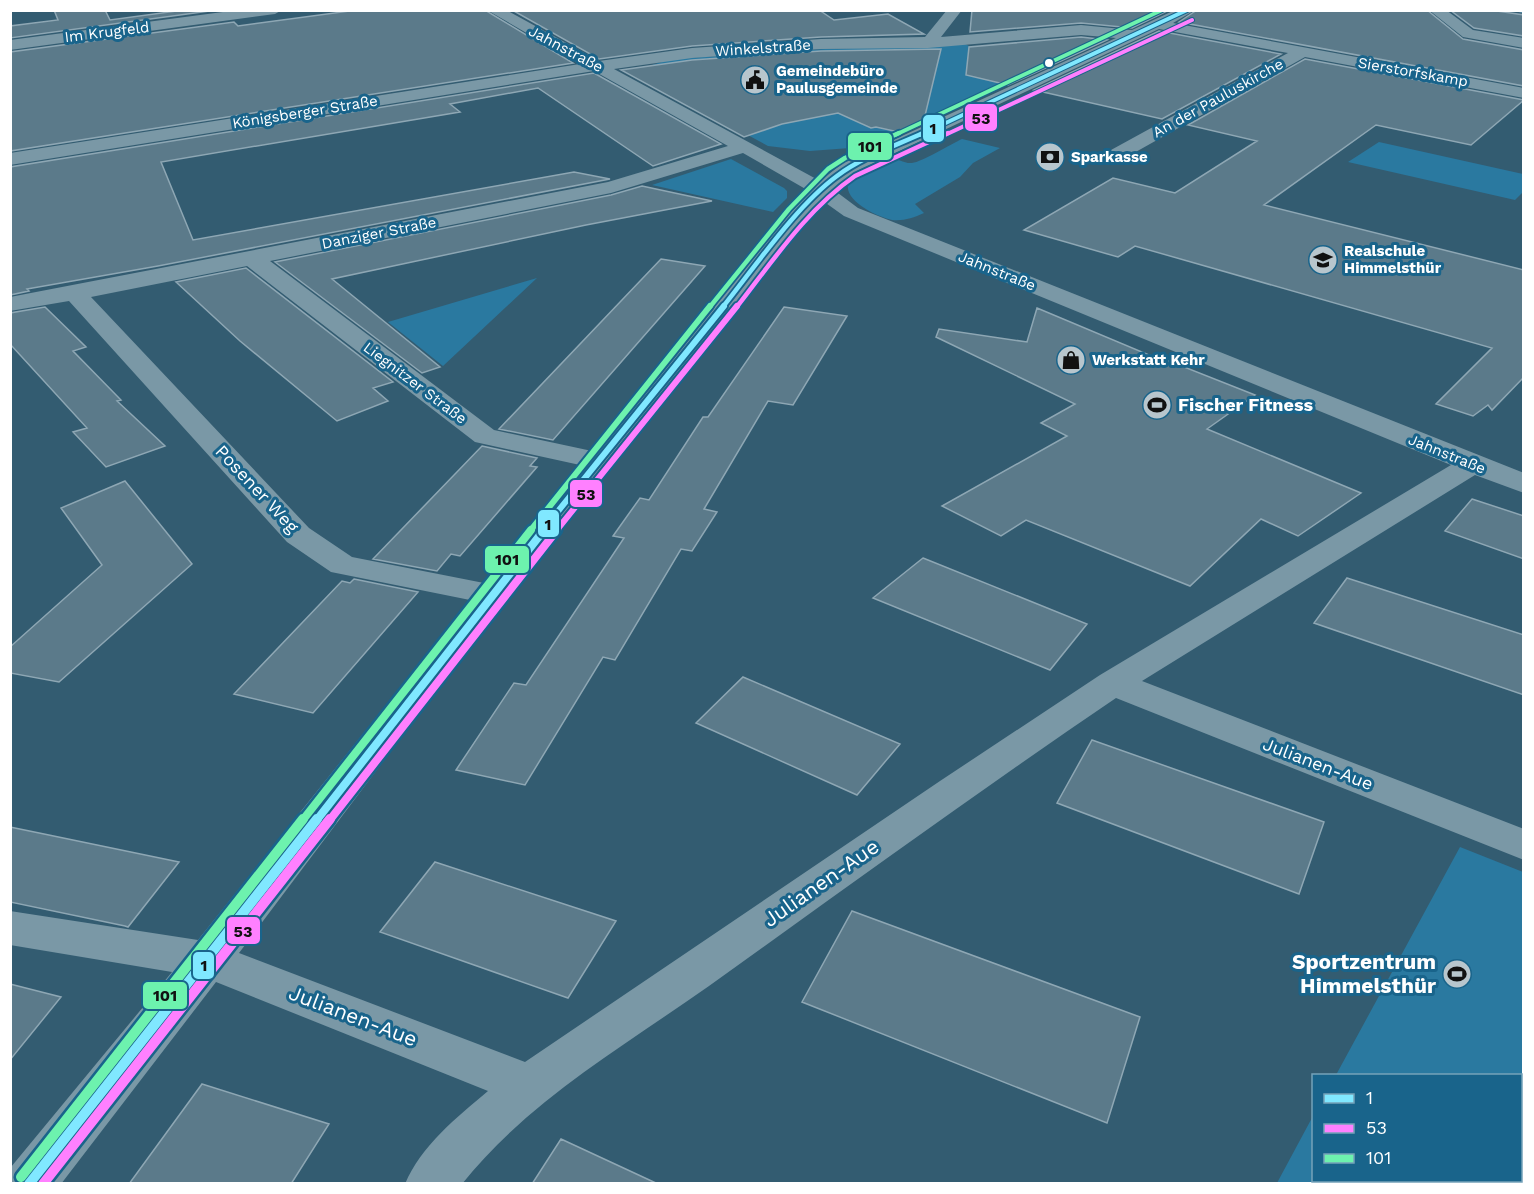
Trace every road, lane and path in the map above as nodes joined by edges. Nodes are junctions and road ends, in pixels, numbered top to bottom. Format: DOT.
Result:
graph roads {
  1 [pos="275,10"];
  2 [pos="494,10"];
  3 [pos="955,10"];
  4 [pos="1188,10"];
  5 [pos="1436,10"];
  6 [pos="1161,25"];
  7 [pos="1138,35"];
  8 [pos="928,42"];
  9 [pos="1524,43"];
  10 [pos="10,45"];
  11 [pos="1302,52"];
  12 [pos="600,67"];
  13 [pos="1524,93"];
  14 [pos="744,147"];
  15 [pos="1118,154"];
  16 [pos="10,159"];
  17 [pos="821,190"];
  18 [pos="250,258"];
  19 [pos="75,293"];
  20 [pos="10,304"];
  21 [pos="601,461"];
  22 [pos="1472,464"];
  23 [pos="1524,484"];
  24 [pos="492,594"];
  25 [pos="1113,683"];
  26 [pos="1524,844"];
  27 [pos="10,927"];
  28 [pos="208,960"];
  29 [pos="531,1086"];
  30 [pos="29,1184"];
  31 [pos="430,1184"];
  1 -- 10 [label="street, Im Krugfeld"];
  2 -- 12 [label="street, Jahnstraße"];
  3 -- 8 [label="street"];
  4 -- 6 [label="street"];
  5 -- 9 [label="street"];
  6 -- 7 [label="street"];
  6 -- 11 [label="street, An der Pauluskirche"];
  7 -- 8 [label="street, Winkelstraße"];
  7 -- 17 [label="street"];
  8 -- 12 [label="street, Winkelstraße"];
  11 -- 13 [label="street, Sierstorfskamp"];
  11 -- 15 [label="street, An der Pauluskirche"];
  12 -- 14 [label="street, Jahnstraße"];
  12 -- 16 [label="street, Königsberger Straße"];
  14 -- 17 [label="street, Jahnstraße"];
  14 -- 18 [label="street, Danziger Straße"];
  17 -- 21 [label="street"];
  17 -- 22 [label="street, Jahnstraße"];
  18 -- 19 [label="street, Danziger Straße"];
  18 -- 21 [label="street, Liegnitzer Straße"];
  19 -- 20 [label="street, Danziger Straße"];
  19 -- 24 [label="street, Posener Weg"];
  21 -- 24 [label="street"];
  22 -- 23 [label="street, Jahnstraße"];
  22 -- 25 [label="street, Julianen-Aue"];
  24 -- 28 [label="street"];
  25 -- 26 [label="street, Julianen-Aue"];
  25 -- 29 [label="street, Julianen-Aue"];
  27 -- 28 [label="street, Julianen-Aue"];
  28 -- 29 [label="street, Julianen-Aue"];
  28 -- 30 [label="street"];
  29 -- 31 [label="street, Julianen-Aue"];
}
